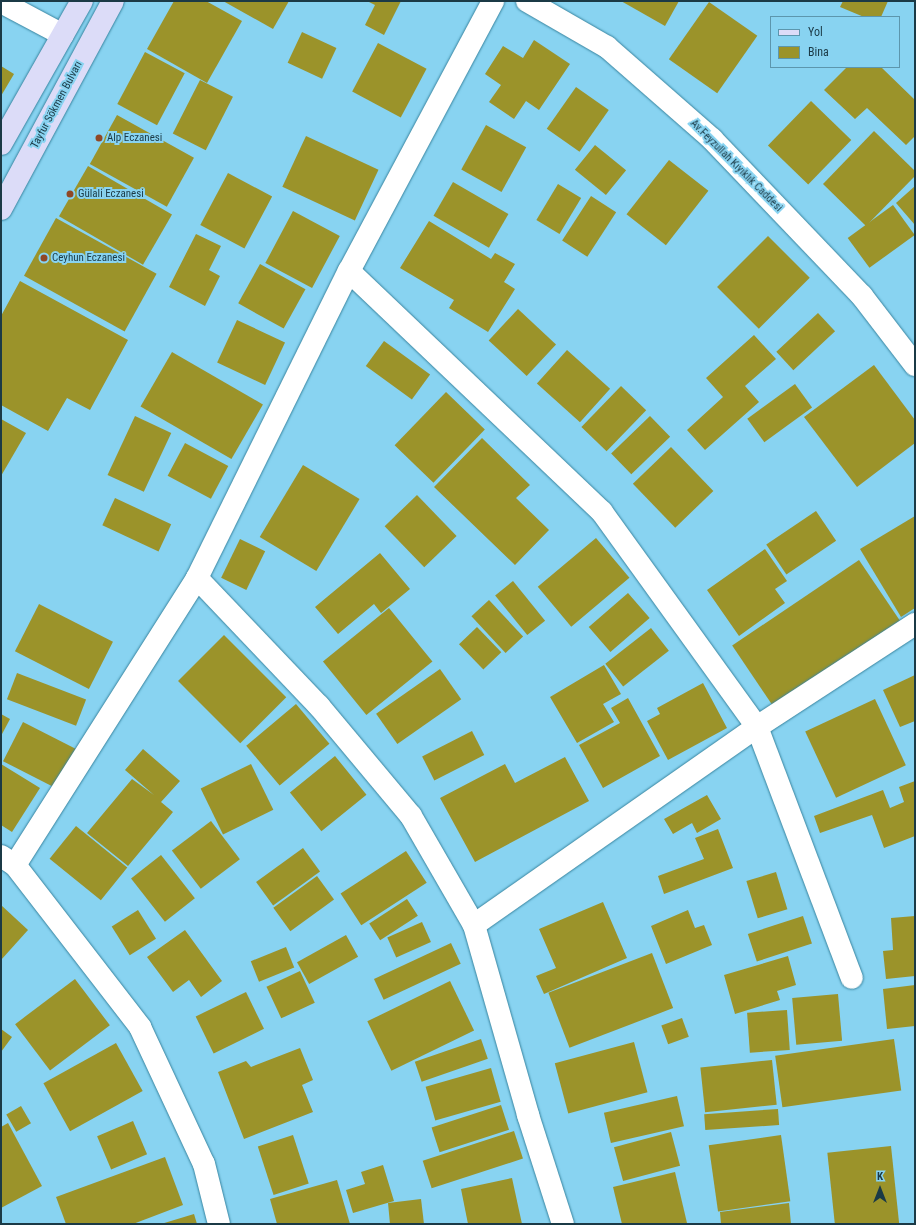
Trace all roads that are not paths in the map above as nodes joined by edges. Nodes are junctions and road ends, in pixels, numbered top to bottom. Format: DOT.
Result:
graph roads {
  1 [pos="82,1"];
  2 [pos="113,1"];
  3 [pos="493,1"];
  4 [pos="527,1"];
  5 [pos="1,2"];
  6 [pos="63,36"];
  7 [pos="1,144"];
  8 [pos="1,209"];
  9 [pos="349,270"];
  10 [pos="915,365"];
  11 [pos="197,578"];
  12 [pos="915,624"];
  13 [pos="757,727"];
  14 [pos="8,861"];
  15 [pos="474,925"];
  16 [pos="852,978"];
  17 [pos="219,1224"];
  18 [pos="563,1224"];
  1 -- 6 [label="main road"];
  2 -- 8 [label="main road, Tayfur Sökmen Bulvarı"];
  3 -- 9 [label="street"];
  4 -- 10 [label="street, Av.Feyzullah Kıyıklık Caddesi"];
  5 -- 6 [label="street"];
  6 -- 7 [label="main road"];
  9 -- 11 [label="street"];
  9 -- 13 [label="street"];
  11 -- 14 [label="street"];
  11 -- 15 [label="street"];
  12 -- 13 [label="street"];
  13 -- 15 [label="street"];
  13 -- 16 [label="street"];
  14 -- 17 [label="street"];
  15 -- 18 [label="street"];
}
